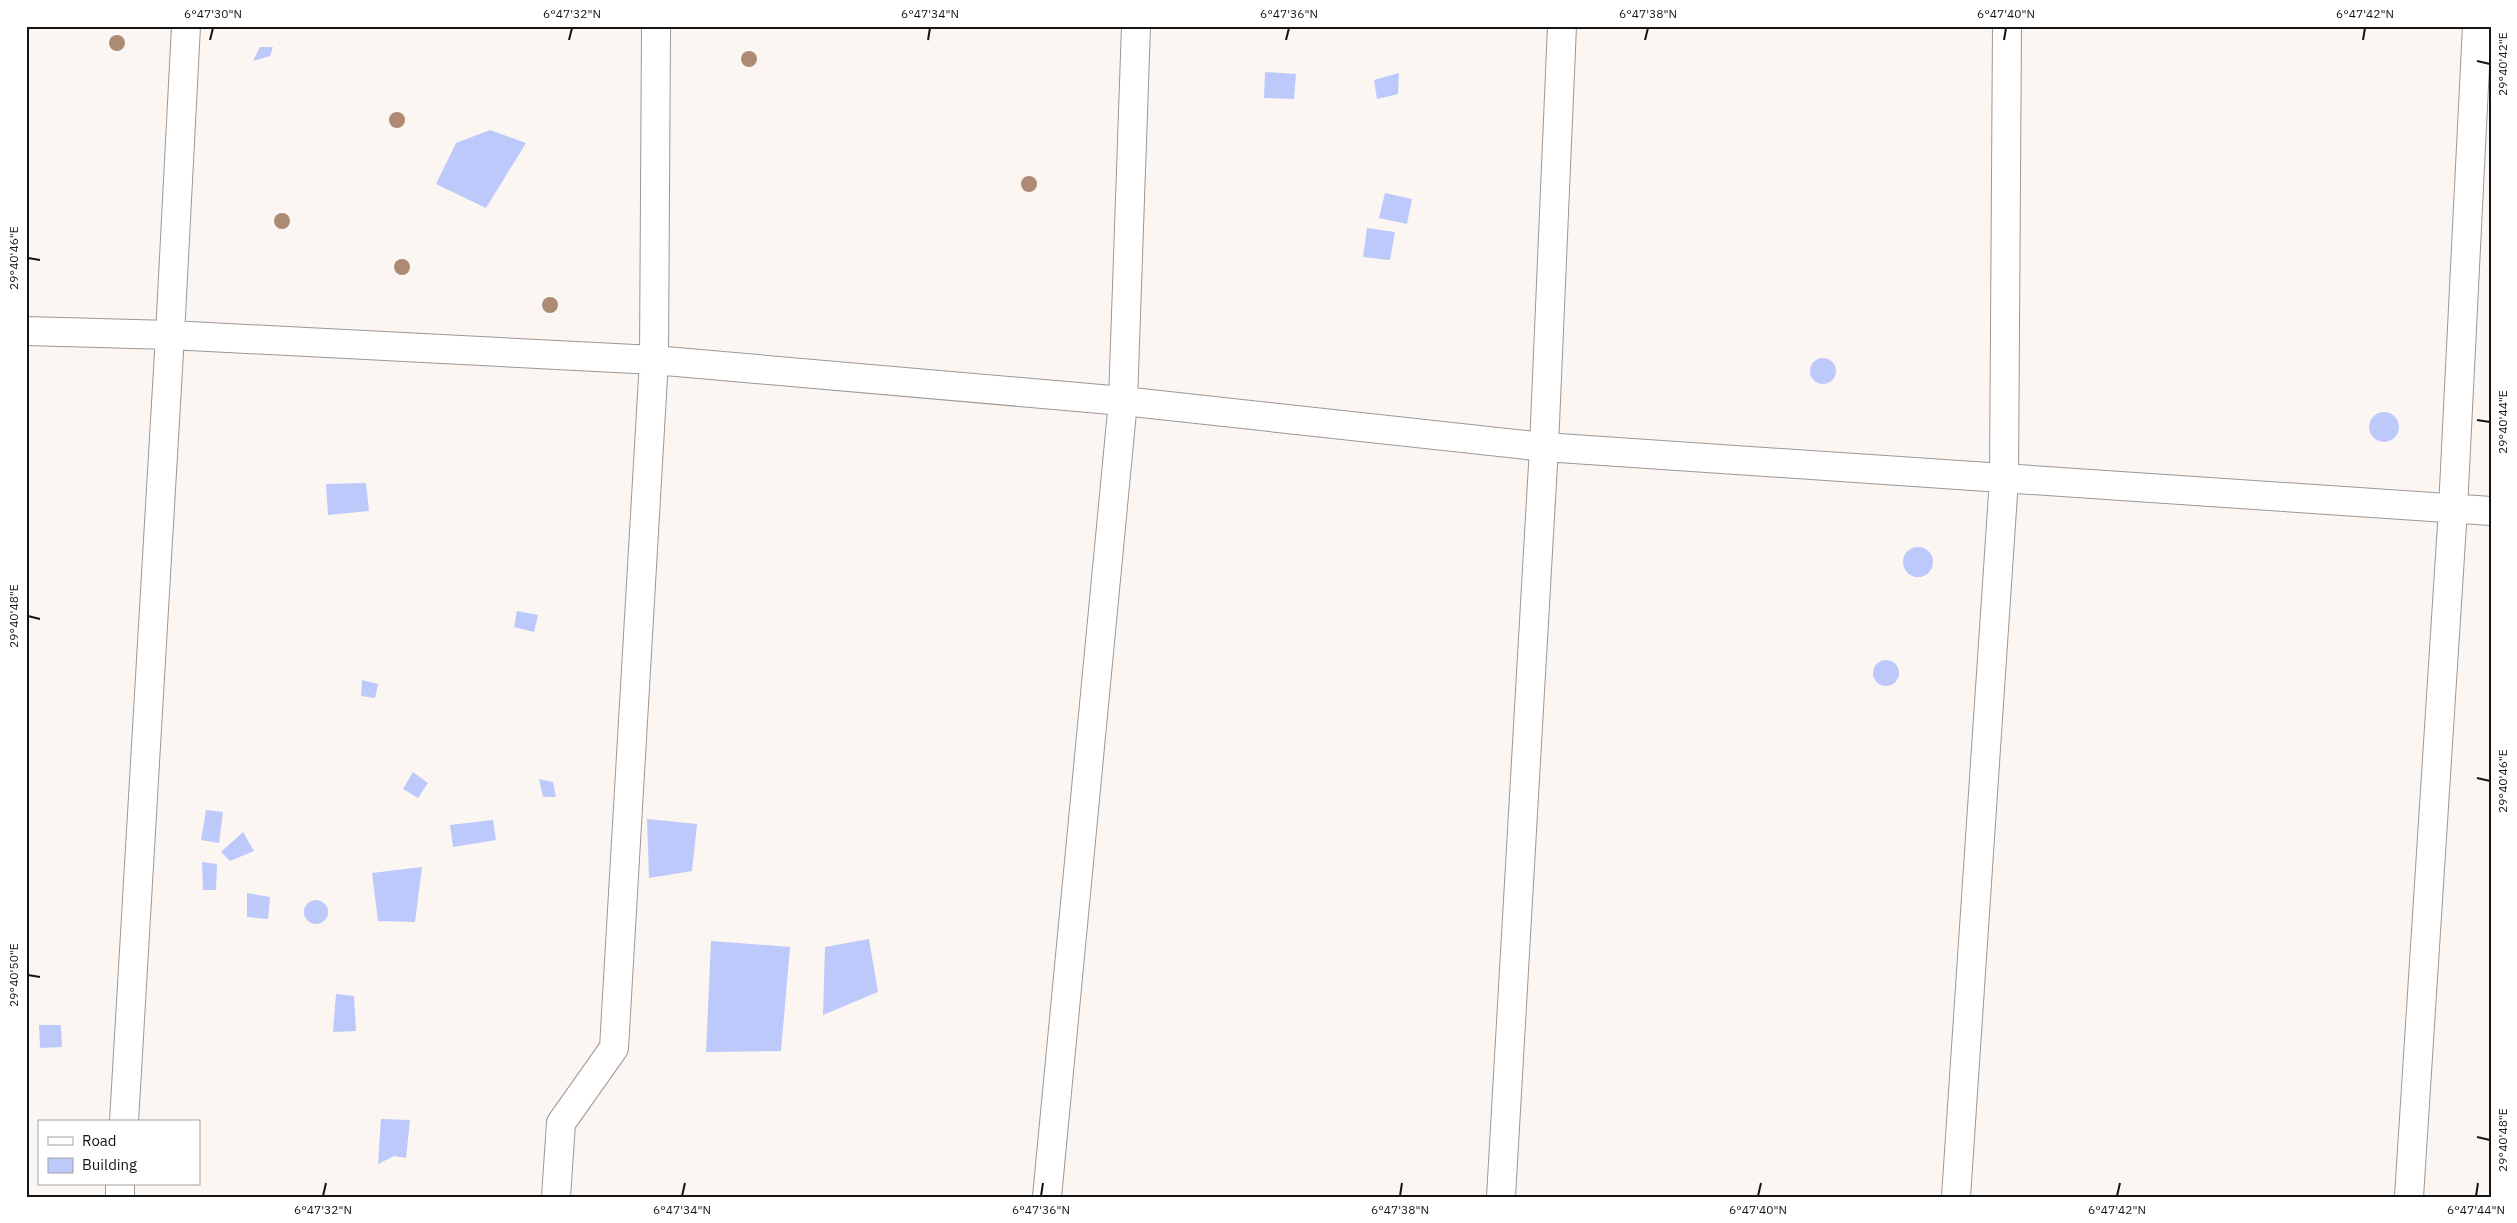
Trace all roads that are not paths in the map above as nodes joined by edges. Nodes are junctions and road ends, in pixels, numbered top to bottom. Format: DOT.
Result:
graph roads {
  1 [pos="186,26"];
  2 [pos="656,26"];
  3 [pos="1136,26"];
  4 [pos="1562,26"];
  5 [pos="2007,26"];
  6 [pos="2478,26"];
  7 [pos="26,331"];
  8 [pos="170,335"];
  9 [pos="654,360"];
  10 [pos="1123,401"];
  11 [pos="1544,447"];
  12 [pos="2004,479"];
  13 [pos="2453,509"];
  14 [pos="2491,512"];
  15 [pos="124,1120"];
  16 [pos="556,1197"];
  17 [pos="1047,1197"];
  18 [pos="1500,1197"];
  19 [pos="1956,1197"];
  20 [pos="2410,1197"];
  1 -- 8 [label="street"];
  2 -- 9 [label="street"];
  3 -- 10 [label="street"];
  4 -- 11 [label="street"];
  5 -- 12 [label="street"];
  6 -- 13 [label="street"];
  7 -- 8 [label="street"];
  8 -- 9 [label="street"];
  8 -- 15 [label="street"];
  9 -- 10 [label="street"];
  9 -- 16 [label="street"];
  10 -- 11 [label="street"];
  10 -- 17 [label="street"];
  11 -- 12 [label="street"];
  11 -- 18 [label="street"];
  12 -- 13 [label="street"];
  12 -- 19 [label="street"];
  13 -- 14 [label="street"];
  13 -- 20 [label="street"];
}
